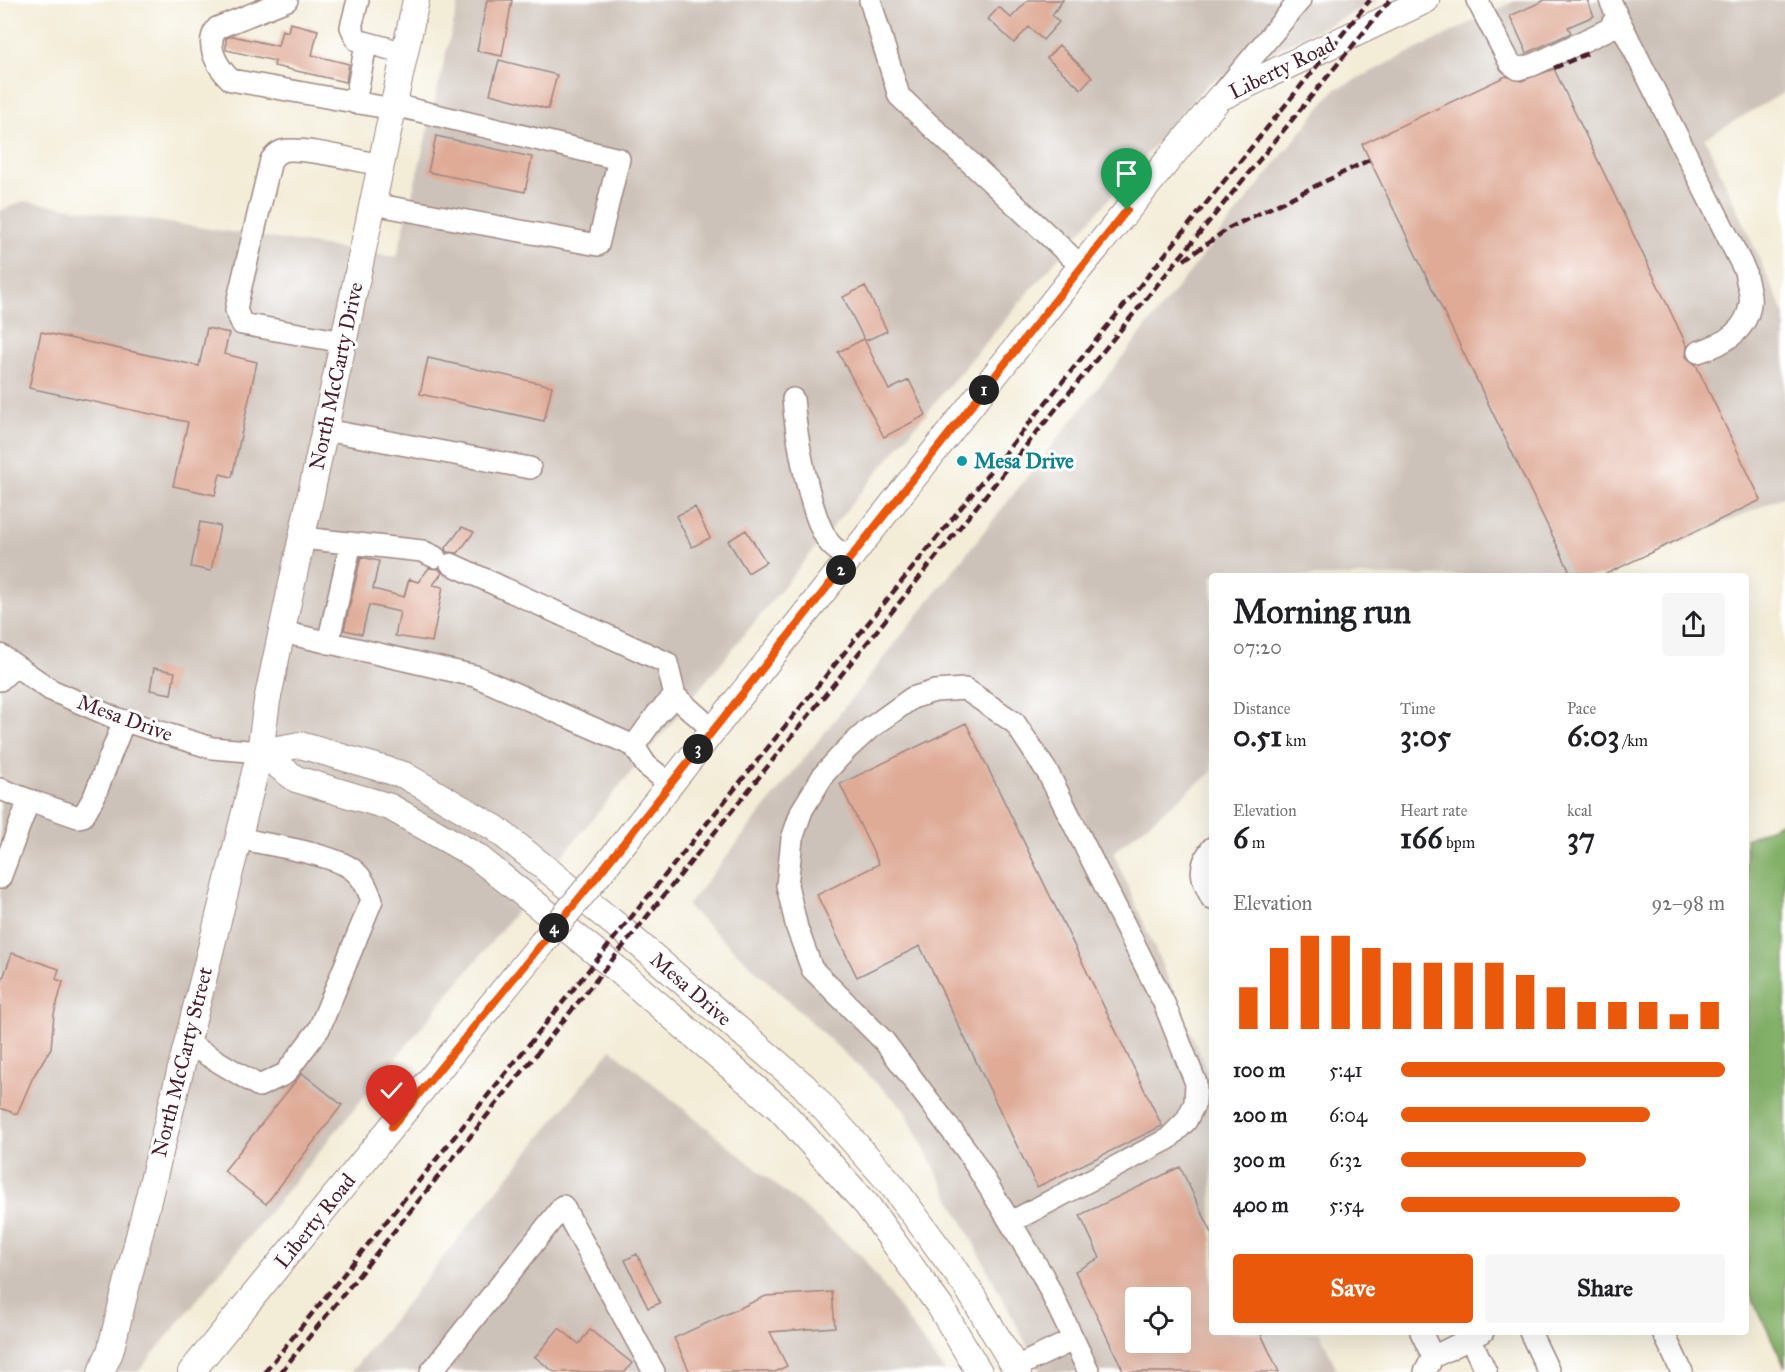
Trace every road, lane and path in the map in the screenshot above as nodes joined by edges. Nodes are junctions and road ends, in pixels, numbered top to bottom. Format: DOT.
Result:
graph roads {
  1 [pos="287,0"];
  2 [pos="358,0"];
  3 [pos="416,0"];
  4 [pos="870,0"];
  5 [pos="1300,0"];
  6 [pos="1426,0"];
  7 [pos="1477,0"];
  8 [pos="1614,8"];
  9 [pos="366,44"];
  10 [pos="405,53"];
  11 [pos="1219,98"];
  12 [pos="355,103"];
  13 [pos="393,107"];
  14 [pos="381,165"];
  15 [pos="373,204"];
  16 [pos="1081,266"];
  17 [pos="344,342"];
  18 [pos="1698,352"];
  19 [pos="793,399"];
  20 [pos="325,430"];
  21 [pos="530,468"];
  22 [pos="302,538"];
  23 [pos="351,543"];
  24 [pos="849,559"];
  25 [pos="282,632"];
  26 [pos="328,643"];
  27 [pos="5,667"];
  28 [pos="675,696"];
  29 [pos="124,721"];
  30 [pos="713,730"];
  31 [pos="634,746"];
  32 [pos="260,752"];
  33 [pos="670,784"];
  34 [pos="0,789"];
  35 [pos="28,800"];
  36 [pos="238,838"];
  37 [pos="1209,852"];
  38 [pos="0,878"];
  39 [pos="1209,893"];
  40 [pos="187,1043"];
  41 [pos="1011,1222"];
  42 [pos="1422,1335"];
  43 [pos="1477,1335"];
  44 [pos="1531,1335"];
  45 [pos="1664,1335"];
  46 [pos="1073,1340"];
  47 [pos="1429,1364"];
  48 [pos="1013,1370"];
  49 [pos="101,1372"];
  50 [pos="191,1372"];
  51 [pos="431,1372"];
  52 [pos="654,1372"];
  53 [pos="979,1372"];
  54 [pos="1089,1372"];
  55 [pos="1486,1372"];
  56 [pos="1549,1372"];
  57 [pos="1682,1372"];
  1 -- 12 [label="street"];
  2 -- 9 [label="street"];
  3 -- 10 [label="main road, North McCarty Drive"];
  4 -- 16 [label="street"];
  5 -- 11 [label="street"];
  6 -- 11 [label="main road, Liberty Road"];
  7 -- 8 [label="street"];
  8 -- 18 [label="street"];
  9 -- 10 [label="street"];
  9 -- 12 [label="street"];
  10 -- 13 [label="main road, North McCarty Drive"];
  11 -- 16 [label="main road, Liberty Road"];
  12 -- 13 [label="street"];
  13 -- 14 [label="main road, North McCarty Drive"];
  13 -- 15 [label="street"];
  14 -- 15 [label="main road, North McCarty Drive"];
  14 -- 17 [label="street"];
  15 -- 17 [label="main road, North McCarty Drive"];
  16 -- 24 [label="main road, Liberty Road"];
  17 -- 20 [label="main road, North McCarty Drive"];
  19 -- 24 [label="street"];
  20 -- 21 [label="street"];
  20 -- 22 [label="main road, North McCarty Drive"];
  22 -- 23 [label="street"];
  22 -- 25 [label="main road, North McCarty Drive"];
  23 -- 26 [label="street"];
  23 -- 28 [label="street"];
  24 -- 30 [label="main road, Liberty Road"];
  25 -- 26 [label="street"];
  25 -- 32 [label="main road, North McCarty Drive"];
  26 -- 31 [label="street"];
  27 -- 29 [label="street, Mesa Drive"];
  28 -- 30 [label="street"];
  28 -- 31 [label="street"];
  29 -- 32 [label="street, Mesa Drive"];
  29 -- 35 [label="street"];
  30 -- 33 [label="main road, Liberty Road"];
  31 -- 33 [label="street"];
  32 -- 36 [label="main road, North McCarty Street"];
  32 -- 48 [label="main road, Mesa Drive"];
  32 -- 53 [label="main road, Mesa Drive"];
  33 -- 50 [label="main road, Liberty Road, bridge"];
  34 -- 35 [label="street"];
  35 -- 38 [label="street"];
  36 -- 40 [label="main road, North McCarty Street"];
  36 -- 40 [label="street"];
  37 -- 39 [label="street"];
  40 -- 49 [label="main road, North McCarty Street"];
  41 -- 41 [label="street"];
  41 -- 46 [label="street"];
  42 -- 47 [label="street"];
  43 -- 47 [label="street"];
  43 -- 55 [label="street"];
  44 -- 56 [label="street"];
  45 -- 57 [label="street"];
  46 -- 48 [label="street"];
  46 -- 54 [label="street"];
  51 -- 52 [label="street"];
}
